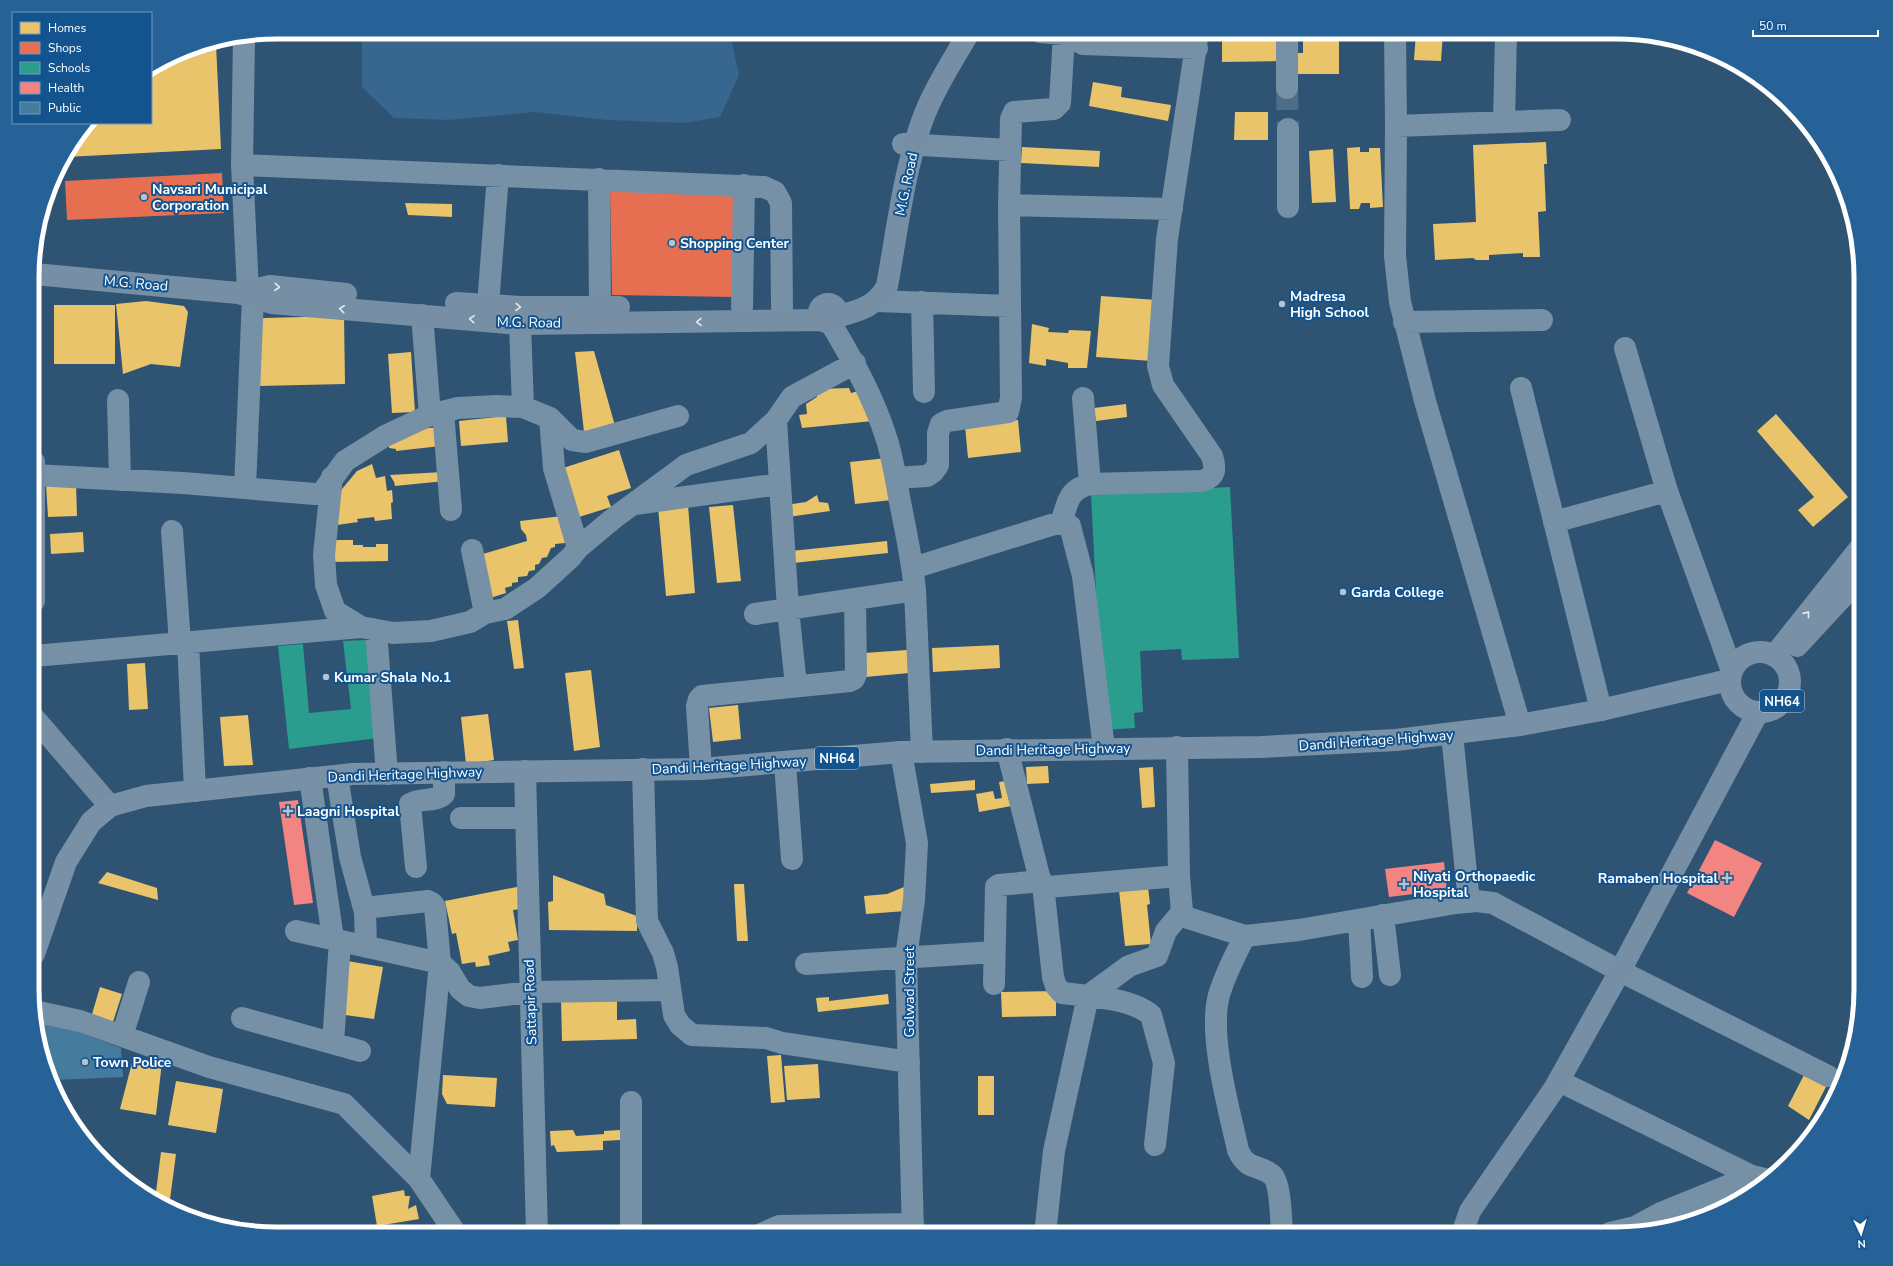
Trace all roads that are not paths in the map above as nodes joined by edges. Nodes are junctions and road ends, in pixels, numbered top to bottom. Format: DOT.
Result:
graph roads {
  1 [pos="952,39"];
  2 [pos="965,39"];
  3 [pos="1064,39"];
  4 [pos="1074,39"];
  5 [pos="1287,39"];
  6 [pos="1394,39"];
  7 [pos="1506,39"];
  8 [pos="1198,40"];
  9 [pos="244,41"];
  10 [pos="1287,88"];
  11 [pos="1560,120"];
  12 [pos="1504,122"];
  13 [pos="1396,126"];
  14 [pos="1288,129"];
  15 [pos="909,144"];
  16 [pos="1010,150"];
  17 [pos="242,165"];
  18 [pos="498,175"];
  19 [pos="599,179"];
  20 [pos="744,185"];
  21 [pos="1009,205"];
  22 [pos="1288,207"];
  23 [pos="1172,209"];
  24 [pos="885,268"];
  25 [pos="39,274"];
  26 [pos="246,293"];
  27 [pos="877,301"];
  28 [pos="922,302"];
  29 [pos="488,305"];
  30 [pos="1010,306"];
  31 [pos="600,307"];
  32 [pos="742,307"];
  33 [pos="782,307"];
  34 [pos="422,315"];
  35 [pos="829,315"];
  36 [pos="1542,320"];
  37 [pos="1404,322"];
  38 [pos="520,324"];
  39 [pos="1625,348"];
  40 [pos="855,363"];
  41 [pos="1521,388"];
  42 [pos="924,392"];
  43 [pos="1083,398"];
  44 [pos="118,400"];
  45 [pos="523,407"];
  46 [pos="436,414"];
  47 [pos="678,416"];
  48 [pos="550,418"];
  49 [pos="776,420"];
  50 [pos="39,472"];
  51 [pos="332,477"];
  52 [pos="896,478"];
  53 [pos="120,480"];
  54 [pos="780,484"];
  55 [pos="1090,484"];
  56 [pos="245,488"];
  57 [pos="1667,491"];
  58 [pos="632,505"];
  59 [pos="451,510"];
  60 [pos="1554,522"];
  61 [pos="1061,523"];
  62 [pos="172,531"];
  63 [pos="578,548"];
  64 [pos="472,550"];
  65 [pos="1854,556"];
  66 [pos="913,568"];
  67 [pos="1854,584"];
  68 [pos="915,590"];
  69 [pos="855,599"];
  70 [pos="788,609"];
  71 [pos="485,613"];
  72 [pos="755,614"];
  73 [pos="369,629"];
  74 [pos="184,642"];
  75 [pos="39,656"];
  76 [pos="1778,659"];
  77 [pos="1730,675"];
  78 [pos="796,686"];
  79 [pos="1601,710"];
  80 [pos="1758,712"];
  81 [pos="39,724"];
  82 [pos="1520,725"];
  83 [pos="1452,734"];
  84 [pos="1177,747"];
  85 [pos="1008,749"];
  86 [pos="1104,749"];
  87 [pos="911,752"];
  88 [pos="785,763"];
  89 [pos="701,769"];
  90 [pos="643,770"];
  91 [pos="525,771"];
  92 [pos="444,772"];
  93 [pos="387,774"];
  94 [pos="337,776"];
  95 [pos="310,778"];
  96 [pos="195,791"];
  97 [pos="110,806"];
  98 [pos="461,818"];
  99 [pos="526,818"];
  100 [pos="792,859"];
  101 [pos="416,867"];
  102 [pos="1179,876"];
  103 [pos="1042,883"];
  104 [pos="1468,902"];
  105 [pos="364,908"];
  106 [pos="1182,912"];
  107 [pos="1383,915"];
  108 [pos="1359,920"];
  109 [pos="296,931"];
  110 [pos="1245,936"];
  111 [pos="39,940"];
  112 [pos="336,940"];
  113 [pos="366,947"];
  114 [pos="994,952"];
  115 [pos="906,957"];
  116 [pos="440,963"];
  117 [pos="806,964"];
  118 [pos="1620,971"];
  119 [pos="1390,975"];
  120 [pos="1362,977"];
  121 [pos="139,982"];
  122 [pos="994,984"];
  123 [pos="670,990"];
  124 [pos="530,992"];
  125 [pos="1088,996"];
  126 [pos="40,1012"];
  127 [pos="242,1018"];
  128 [pos="122,1036"];
  129 [pos="333,1043"];
  130 [pos="360,1050"];
  131 [pos="909,1062"];
  132 [pos="1828,1076"];
  133 [pos="1559,1081"];
  134 [pos="631,1102"];
  135 [pos="1155,1145"];
  136 [pos="1760,1178"];
  137 [pos="419,1179"];
  138 [pos="1638,1226"];
  139 [pos="451,1227"];
  140 [pos="537,1227"];
  141 [pos="631,1227"];
  142 [pos="777,1227"];
  143 [pos="824,1227"];
  144 [pos="913,1227"];
  145 [pos="1046,1227"];
  146 [pos="1281,1227"];
  147 [pos="1464,1227"];
  1 -- 15 [label="main road, M.G. Road"];
  2 -- 15 [label="main road, M.G. Road"];
  3 -- 16 [label="street"];
  4 -- 8 [label="street"];
  5 -- 10 [label="street"];
  6 -- 13 [label="street"];
  7 -- 12 [label="street"];
  8 -- 23 [label="street"];
  9 -- 17 [label="street"];
  11 -- 12 [label="street"];
  12 -- 13 [label="street"];
  13 -- 37 [label="street"];
  14 -- 22 [label="street"];
  15 -- 16 [label="street"];
  15 -- 24 [label="main road, M.G. Road"];
  16 -- 21 [label="street"];
  17 -- 18 [label="street"];
  17 -- 26 [label="street"];
  18 -- 19 [label="street"];
  18 -- 29 [label="street"];
  19 -- 20 [label="street"];
  19 -- 31 [label="street"];
  20 -- 32 [label="street"];
  20 -- 33 [label="street"];
  21 -- 23 [label="street"];
  21 -- 30 [label="street"];
  23 -- 55 [label="street"];
  24 -- 27 [label="main road, M.G. Road"];
  24 -- 35 [label="main road, M.G. Road"];
  25 -- 26 [label="main road, M.G. Road"];
  26 -- 29 [label="main road, M.G. Road, one-way"];
  34 -- 26 [label="main road, M.G. Road, one-way"];
  26 -- 56 [label="street"];
  27 -- 28 [label="street"];
  27 -- 35 [label="main road, M.G. Road"];
  28 -- 30 [label="street"];
  28 -- 42 [label="street"];
  29 -- 31 [label="main road, M.G. Road, one-way"];
  30 -- 52 [label="street"];
  31 -- 32 [label="main road, M.G. Road"];
  32 -- 33 [label="main road, M.G. Road"];
  33 -- 35 [label="main road, M.G. Road"];
  38 -- 34 [label="main road, M.G. Road, one-way"];
  34 -- 46 [label="street"];
  35 -- 38 [label="main road, M.G. Road, one-way"];
  35 -- 40 [label="street, Golwad Street"];
  36 -- 37 [label="street"];
  37 -- 82 [label="street"];
  38 -- 45 [label="street"];
  39 -- 57 [label="street"];
  40 -- 49 [label="street"];
  40 -- 52 [label="street, Golwad Street"];
  41 -- 60 [label="street"];
  43 -- 55 [label="street"];
  44 -- 53 [label="street"];
  45 -- 46 [label="street"];
  45 -- 48 [label="street"];
  46 -- 51 [label="street"];
  46 -- 59 [label="street"];
  47 -- 48 [label="street"];
  48 -- 63 [label="street"];
  49 -- 54 [label="street"];
  49 -- 58 [label="street"];
  50 -- 53 [label="street"];
  51 -- 56 [label="street"];
  51 -- 73 [label="street"];
  52 -- 66 [label="street, Golwad Street"];
  53 -- 56 [label="street"];
  54 -- 58 [label="street"];
  54 -- 70 [label="street"];
  55 -- 61 [label="street"];
  57 -- 60 [label="street"];
  57 -- 77 [label="street"];
  58 -- 63 [label="street"];
  60 -- 79 [label="street"];
  61 -- 66 [label="street"];
  61 -- 86 [label="street"];
  62 -- 74 [label="street"];
  63 -- 71 [label="street"];
  64 -- 71 [label="street"];
  76 -- 65 [label="highway, one-way"];
  66 -- 68 [label="street, Golwad Street"];
  67 -- 76 [label="highway"];
  68 -- 69 [label="street"];
  68 -- 87 [label="street, Golwad Street"];
  69 -- 70 [label="street"];
  69 -- 78 [label="street"];
  70 -- 72 [label="street"];
  70 -- 78 [label="street"];
  71 -- 73 [label="street"];
  73 -- 74 [label="street"];
  73 -- 93 [label="street"];
  74 -- 75 [label="street"];
  74 -- 96 [label="street"];
  76 -- 77 [label="highway"];
  76 -- 80 [label="highway, NH64"];
  77 -- 79 [label="highway, Dandi Heritage Highway / NH64"];
  77 -- 80 [label="highway, NH64"];
  78 -- 89 [label="street"];
  79 -- 82 [label="highway, Dandi Heritage Highway / NH64"];
  80 -- 118 [label="main road"];
  81 -- 97 [label="main road"];
  82 -- 83 [label="highway, Dandi Heritage Highway / NH64"];
  83 -- 84 [label="highway, Dandi Heritage Highway / NH64"];
  83 -- 104 [label="street"];
  84 -- 86 [label="highway, Dandi Heritage Highway / NH64"];
  84 -- 102 [label="street"];
  85 -- 86 [label="highway, Dandi Heritage Highway / NH64"];
  85 -- 87 [label="highway, Dandi Heritage Highway / NH64"];
  85 -- 103 [label="street"];
  87 -- 88 [label="highway, Dandi Heritage Highway / NH64"];
  87 -- 115 [label="street, Golwad Street"];
  88 -- 89 [label="highway, Dandi Heritage Highway / NH64"];
  88 -- 100 [label="street"];
  89 -- 90 [label="highway, Dandi Heritage Highway / NH64"];
  90 -- 91 [label="highway, Dandi Heritage Highway / NH64"];
  90 -- 123 [label="street"];
  91 -- 92 [label="highway, Dandi Heritage Highway / NH64"];
  91 -- 99 [label="street, Sattapir Road"];
  92 -- 93 [label="highway, Dandi Heritage Highway / NH64"];
  92 -- 101 [label="street"];
  93 -- 94 [label="highway, Dandi Heritage Highway / NH64"];
  94 -- 95 [label="highway, Dandi Heritage Highway / NH64"];
  94 -- 105 [label="street"];
  95 -- 96 [label="highway, Dandi Heritage Highway / NH64"];
  95 -- 112 [label="street"];
  96 -- 97 [label="highway, Dandi Heritage Highway / NH64"];
  97 -- 111 [label="highway, Dandi Heritage Highway / NH64"];
  98 -- 99 [label="street"];
  99 -- 124 [label="street, Sattapir Road"];
  102 -- 103 [label="street"];
  102 -- 106 [label="street"];
  103 -- 114 [label="street"];
  103 -- 125 [label="street"];
  104 -- 107 [label="street"];
  104 -- 118 [label="street"];
  105 -- 113 [label="street"];
  105 -- 116 [label="street"];
  106 -- 110 [label="street"];
  106 -- 125 [label="street"];
  107 -- 108 [label="street"];
  107 -- 119 [label="street"];
  108 -- 110 [label="street"];
  108 -- 120 [label="street"];
  109 -- 112 [label="street"];
  110 -- 146 [label="street"];
  112 -- 113 [label="street"];
  112 -- 129 [label="street"];
  113 -- 116 [label="street"];
  114 -- 115 [label="street"];
  114 -- 122 [label="street"];
  115 -- 117 [label="street"];
  115 -- 131 [label="street, Golwad Street"];
  116 -- 124 [label="street"];
  116 -- 137 [label="street"];
  118 -- 132 [label="street"];
  118 -- 133 [label="main road"];
  121 -- 128 [label="street"];
  123 -- 124 [label="street"];
  123 -- 131 [label="street"];
  124 -- 140 [label="street, Sattapir Road"];
  125 -- 135 [label="street"];
  125 -- 145 [label="street"];
  126 -- 128 [label="street"];
  127 -- 129 [label="street"];
  128 -- 137 [label="street"];
  129 -- 130 [label="street"];
  131 -- 144 [label="street, Golwad Street"];
  133 -- 136 [label="street"];
  133 -- 147 [label="main road"];
  134 -- 141 [label="street"];
  136 -- 138 [label="street"];
  137 -- 139 [label="street"];
  142 -- 143 [label="street"];
}
